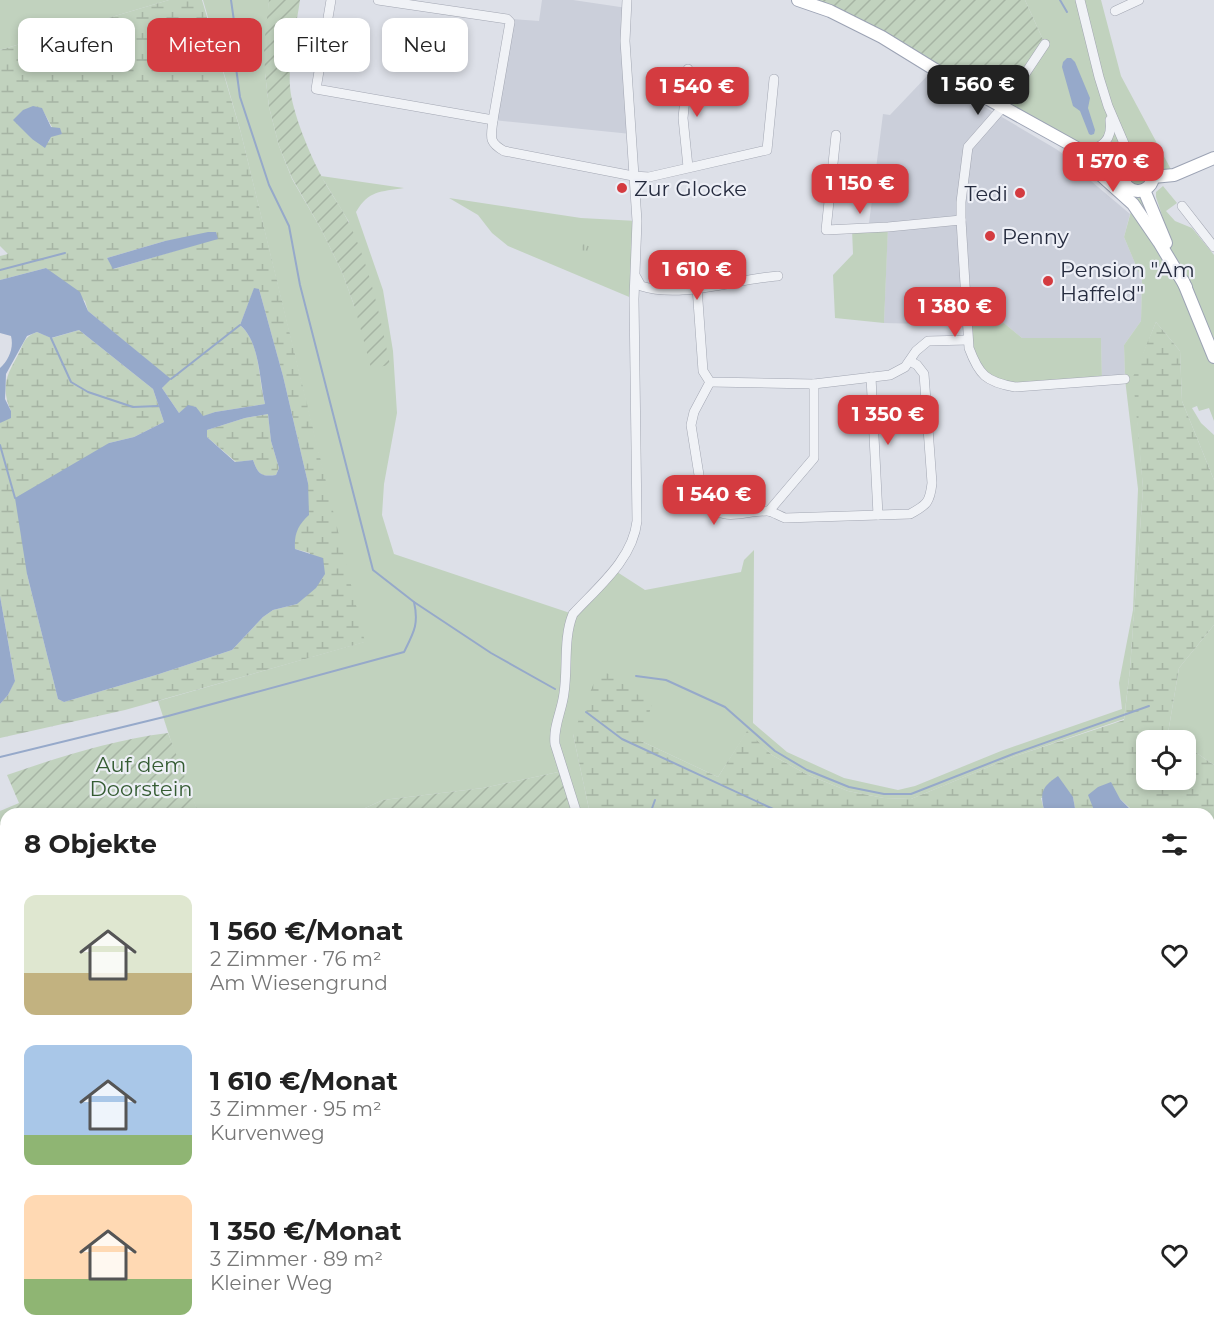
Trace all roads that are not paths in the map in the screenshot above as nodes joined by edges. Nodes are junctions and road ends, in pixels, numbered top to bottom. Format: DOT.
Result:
graph roads {
  1 [pos="331,0"];
  2 [pos="378,0"];
  3 [pos="627,0"];
  4 [pos="798,0"];
  5 [pos="1080,0"];
  6 [pos="1139,0"];
  7 [pos="1115,11"];
  8 [pos="1045,44"];
  9 [pos="688,69"];
  10 [pos="774,79"];
  11 [pos="1108,106"];
  12 [pos="1004,107"];
  13 [pos="493,120"];
  14 [pos="836,135"];
  15 [pos="1067,144"];
  16 [pos="1084,152"];
  17 [pos="1214,159"];
  18 [pos="1131,162"];
  19 [pos="688,167"];
  20 [pos="1123,174"];
  21 [pos="633,176"];
  22 [pos="1153,177"];
  23 [pos="1144,190"];
  24 [pos="1182,206"];
  25 [pos="961,220"];
  26 [pos="1214,247"];
  27 [pos="778,276"];
  28 [pos="636,277"];
  29 [pos="697,287"];
  30 [pos="1186,287"];
  31 [pos="968,340"];
  32 [pos="1214,357"];
  33 [pos="910,362"];
  34 [pos="871,377"];
  35 [pos="1125,379"];
  36 [pos="710,382"];
  37 [pos="814,384"];
  38 [pos="769,511"];
  39 [pos="878,515"];
  40 [pos="575,808"];
  1 -- 13 [label="street"];
  2 -- 13 [label="street"];
  3 -- 21 [label="street"];
  4 -- 12 [label="main road"];
  5 -- 11 [label="street"];
  6 -- 7 [label="street"];
  8 -- 12 [label="street"];
  9 -- 19 [label="street"];
  10 -- 19 [label="street"];
  11 -- 16 [label="street"];
  11 -- 18 [label="street"];
  12 -- 15 [label="main road"];
  12 -- 25 [label="street"];
  13 -- 21 [label="street"];
  14 -- 25 [label="street"];
  15 -- 16 [label="main road"];
  15 -- 30 [label="main road"];
  16 -- 20 [label="main road"];
  17 -- 22 [label="main road"];
  18 -- 20 [label="main road"];
  18 -- 22 [label="main road"];
  19 -- 21 [label="street"];
  20 -- 23 [label="main road"];
  21 -- 28 [label="street"];
  22 -- 23 [label="main road"];
  23 -- 30 [label="main road"];
  24 -- 26 [label="street"];
  25 -- 31 [label="street"];
  27 -- 29 [label="street"];
  28 -- 29 [label="street"];
  28 -- 40 [label="street"];
  29 -- 36 [label="street"];
  30 -- 32 [label="main road"];
  31 -- 33 [label="street"];
  31 -- 35 [label="street"];
  33 -- 34 [label="street"];
  33 -- 39 [label="street"];
  34 -- 37 [label="street"];
  34 -- 39 [label="street"];
  36 -- 37 [label="street"];
  36 -- 38 [label="street"];
  37 -- 38 [label="street"];
  38 -- 39 [label="street"];
}
